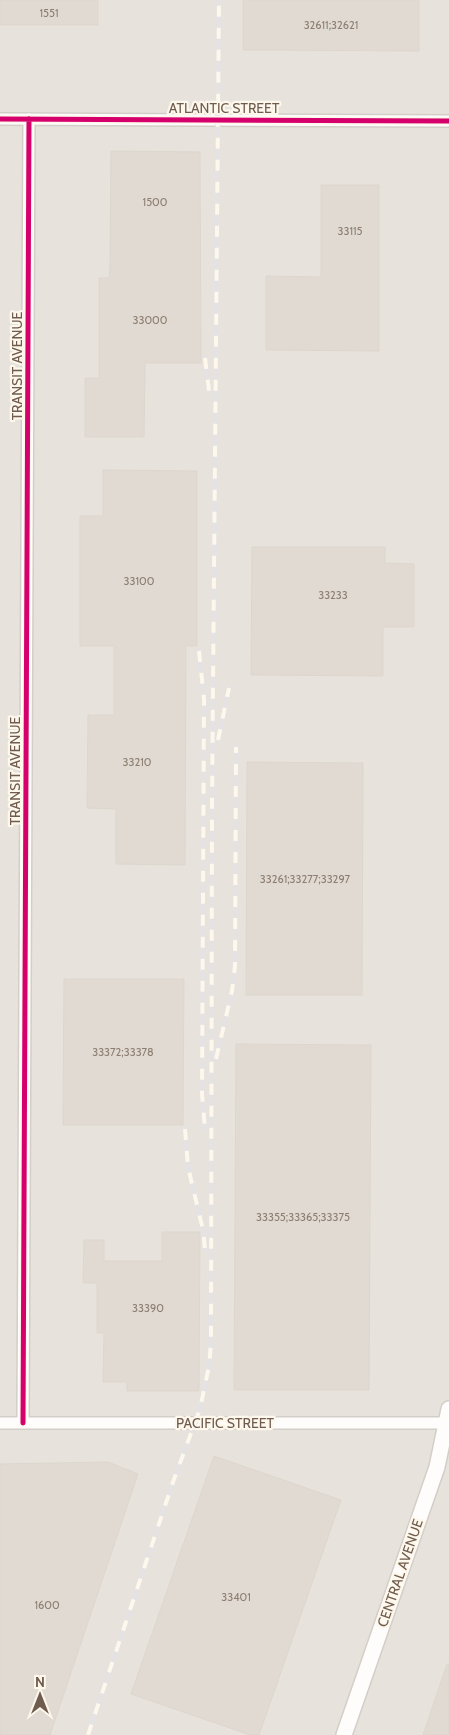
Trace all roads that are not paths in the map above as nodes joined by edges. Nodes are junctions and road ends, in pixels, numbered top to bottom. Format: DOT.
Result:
graph roads {
  1 [pos="0,119"];
  2 [pos="29,119"];
  3 [pos="449,121"];
  4 [pos="448,1418"];
  5 [pos="0,1423"];
  6 [pos="22,1423"];
  7 [pos="344,1735"];
  1 -- 2 [label="street, ATLANTIC STREET"];
  2 -- 3 [label="street, ATLANTIC STREET"];
  2 -- 6 [label="street, TRANSIT AVENUE"];
  4 -- 6 [label="street, PACIFIC STREET"];
  4 -- 7 [label="street, CENTRAL AVENUE"];
  5 -- 6 [label="street, PACIFIC STREET"];
}
